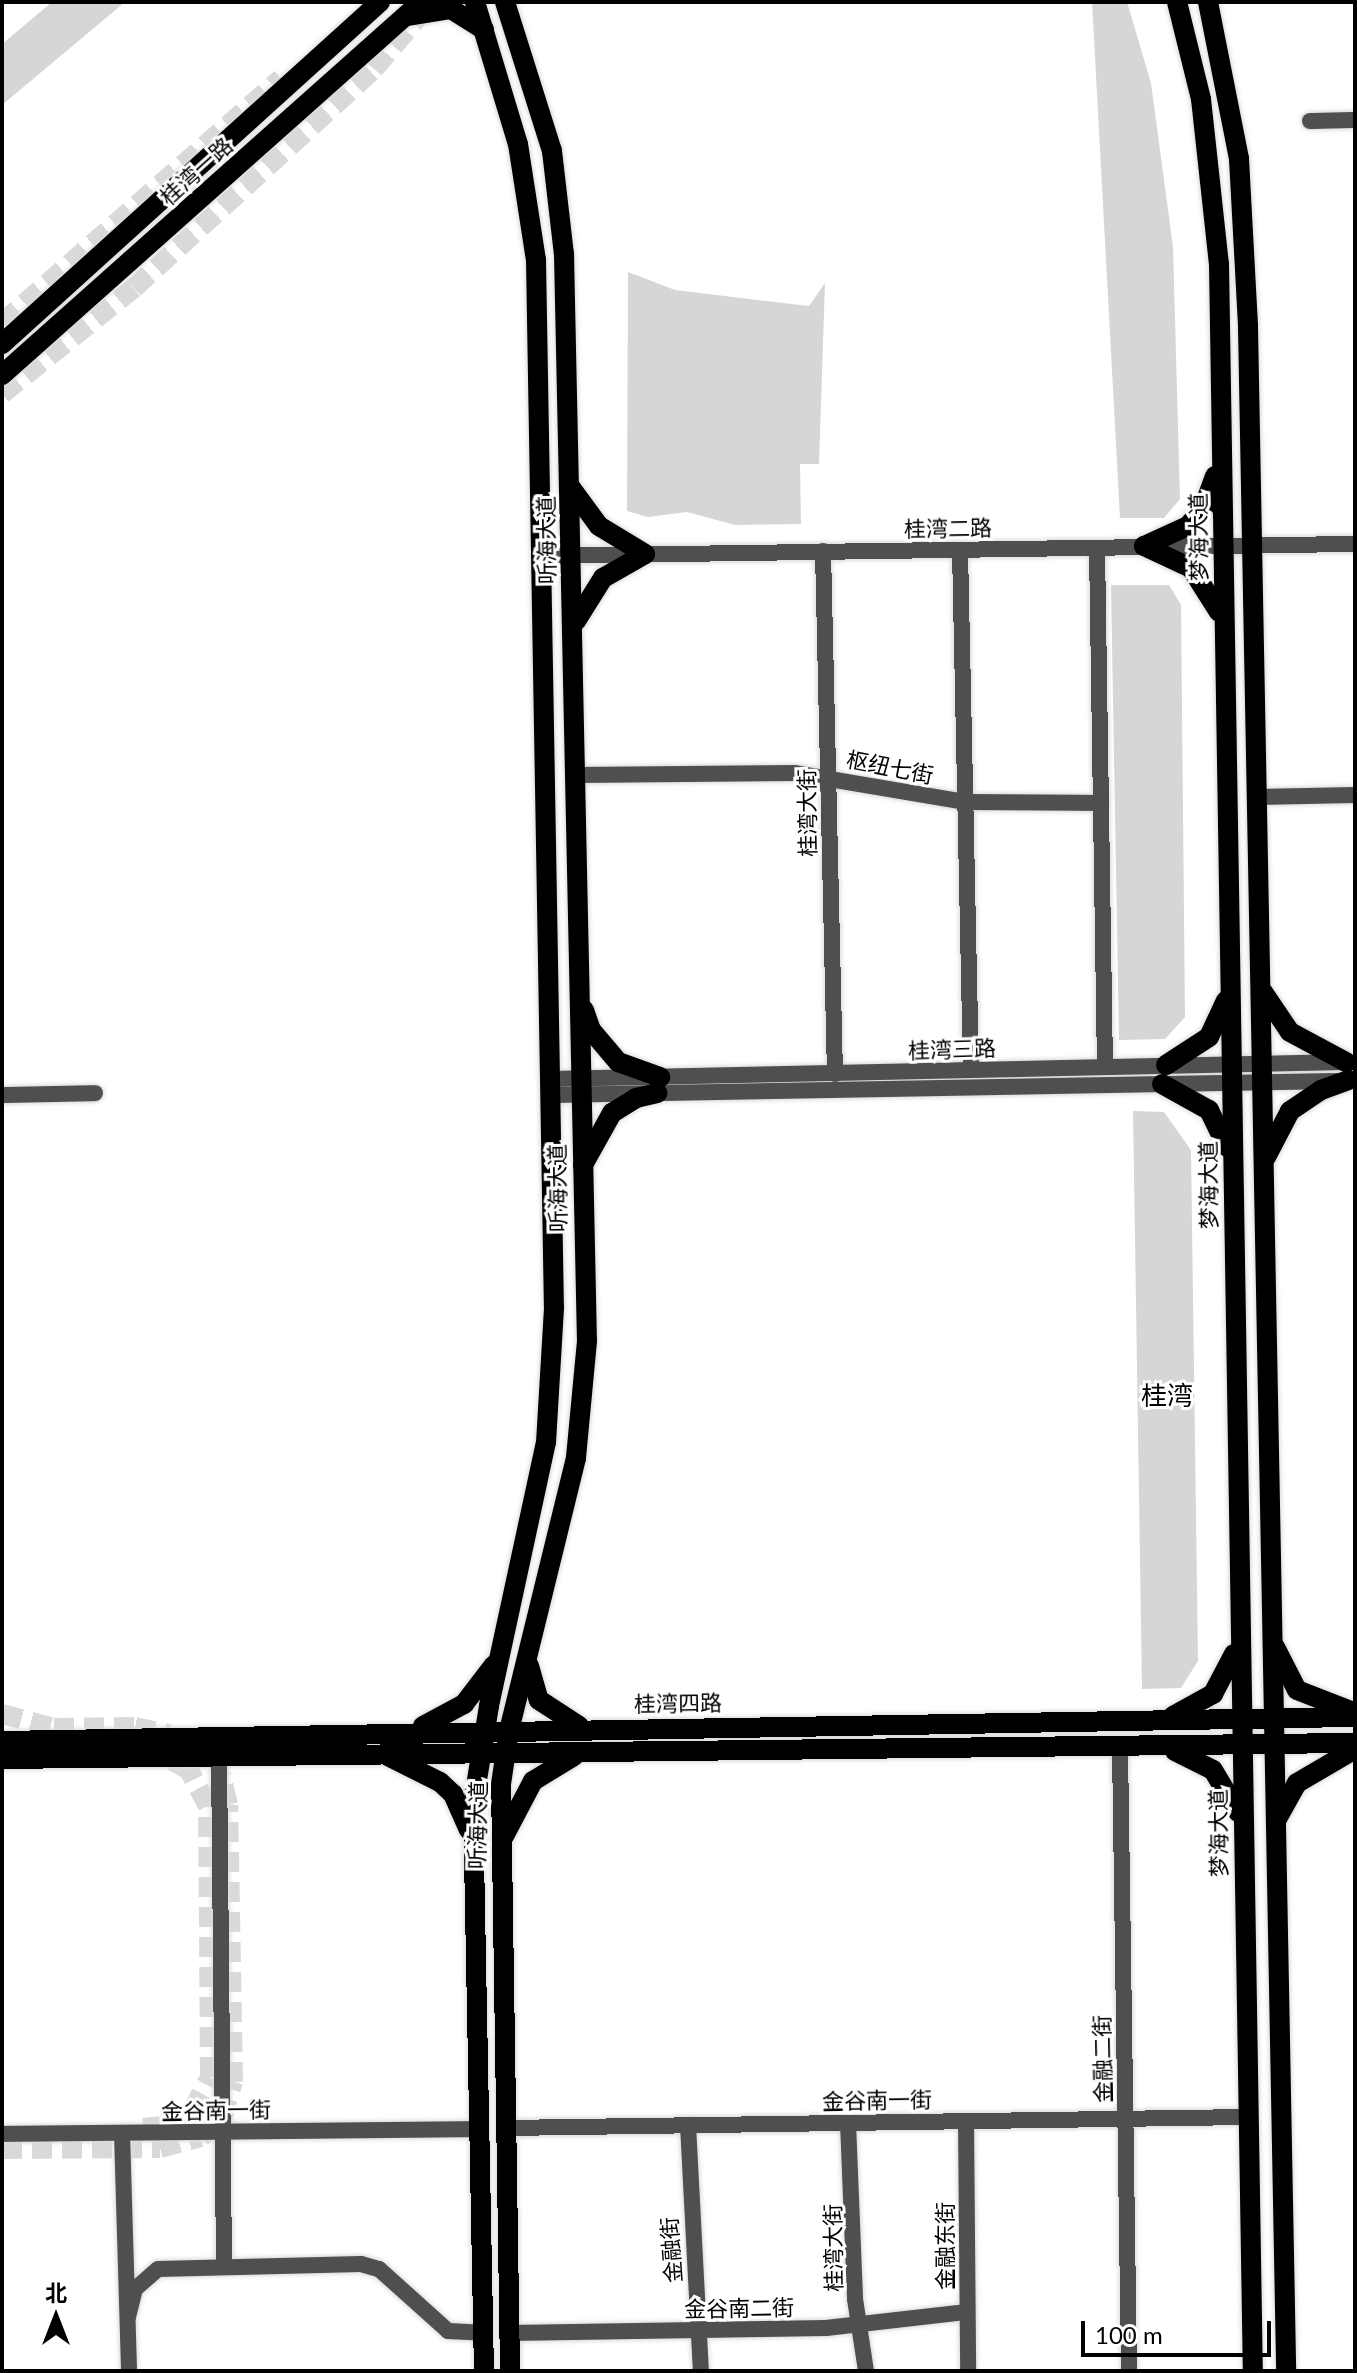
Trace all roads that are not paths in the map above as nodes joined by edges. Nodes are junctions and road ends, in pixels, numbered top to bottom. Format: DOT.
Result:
graph roads {
  1 [pos="380,2"];
  2 [pos="421,2"];
  3 [pos="475,2"];
  4 [pos="505,2"];
  5 [pos="513,2"];
  6 [pos="1177,2"];
  7 [pos="1208,2"];
  8 [pos="404,18"];
  9 [pos="485,31"];
  10 [pos="516,32"];
  11 [pos="1355,120"];
  12 [pos="1310,121"];
  13 [pos="2,344"];
  14 [pos="2,375"];
  15 [pos="1221,456"];
  16 [pos="569,484"];
  17 [pos="1355,544"];
  18 [pos="1222,545"];
  19 [pos="1251,545"];
  20 [pos="1144,546"];
  21 [pos="1097,548"];
  22 [pos="960,550"];
  23 [pos="823,551"];
  24 [pos="645,554"];
  25 [pos="571,555"];
  26 [pos="542,556"];
  27 [pos="1223,630"];
  28 [pos="573,637"];
  29 [pos="576,775"];
  30 [pos="828,777"];
  31 [pos="1355,795"];
  32 [pos="1256,797"];
  33 [pos="965,802"];
  34 [pos="1101,803"];
  35 [pos="1260,981"];
  36 [pos="1230,982"];
  37 [pos="581,1001"];
  38 [pos="1105,1067"];
  39 [pos="971,1070"];
  40 [pos="1351,1071"];
  41 [pos="1262,1073"];
  42 [pos="835,1074"];
  43 [pos="1164,1074"];
  44 [pos="1231,1074"];
  45 [pos="658,1085"];
  46 [pos="580,1086"];
  47 [pos="551,1087"];
  48 [pos="95,1093"];
  49 [pos="2,1095"];
  50 [pos="1232,1168"];
  51 [pos="1263,1168"];
  52 [pos="580,1172"];
  53 [pos="1269,1627"];
  54 [pos="1239,1638"];
  55 [pos="500,1655"];
  56 [pos="527,1657"];
  57 [pos="1355,1715"];
  58 [pos="1271,1719"];
  59 [pos="1240,1720"];
  60 [pos="1160,1721"];
  61 [pos="586,1728"];
  62 [pos="414,1730"];
  63 [pos="484,1730"];
  64 [pos="509,1730"];
  65 [pos="2,1731"];
  66 [pos="2,1741"];
  67 [pos="1272,1745"];
  68 [pos="1160,1746"];
  69 [pos="1241,1746"];
  70 [pos="1120,1747"];
  71 [pos="1348,1749"];
  72 [pos="29,1750"];
  73 [pos="377,1751"];
  74 [pos="586,1751"];
  75 [pos="480,1752"];
  76 [pos="504,1752"];
  77 [pos="219,1755"];
  78 [pos="2,1762"];
  79 [pos="1242,1827"];
  80 [pos="1274,1827"];
  81 [pos="472,1846"];
  82 [pos="500,1847"];
  83 [pos="1247,2117"];
  84 [pos="1125,2119"];
  85 [pos="966,2121"];
  86 [pos="848,2123"];
  87 [pos="688,2125"];
  88 [pos="506,2128"];
  89 [pos="478,2129"];
  90 [pos="223,2132"];
  91 [pos="122,2133"];
  92 [pos="2,2134"];
  93 [pos="224,2266"];
  94 [pos="967,2312"];
  95 [pos="128,2317"];
  96 [pos="860,2326"];
  97 [pos="700,2330"];
  98 [pos="483,2333"];
  99 [pos="510,2333"];
  100 [pos="129,2371"];
  101 [pos="484,2371"];
  102 [pos="510,2371"];
  103 [pos="701,2371"];
  104 [pos="866,2371"];
  105 [pos="968,2371"];
  106 [pos="1129,2371"];
  107 [pos="1253,2371"];
  108 [pos="1286,2371"];
  1 -- 13 [label="main road, 桂湾一路"];
  2 -- 8 [label="main road, 桂湾一路"];
  3 -- 9 [label="main road, 听海大道"];
  4 -- 10 [label="main road, 听海大道"];
  5 -- 10 [label="main road"];
  6 -- 15 [label="main road, 梦海大道"];
  7 -- 19 [label="main road"];
  8 -- 9 [label="main road"];
  8 -- 14 [label="main road, 桂湾一路"];
  9 -- 26 [label="main road, 听海大道"];
  10 -- 16 [label="main road, 听海大道"];
  11 -- 12 [label="street"];
  15 -- 18 [label="main road, 梦海大道"];
  15 -- 20 [label="main road"];
  16 -- 24 [label="main road"];
  16 -- 25 [label="main road, 听海大道"];
  17 -- 19 [label="street, 桂湾二路"];
  18 -- 19 [label="street, 桂湾二路"];
  18 -- 20 [label="street, 桂湾二路"];
  18 -- 27 [label="main road, 梦海大道"];
  19 -- 32 [label="main road"];
  20 -- 21 [label="street, 桂湾二路"];
  20 -- 27 [label="main road"];
  21 -- 22 [label="street, 桂湾二路"];
  21 -- 34 [label="street"];
  22 -- 23 [label="street, 桂湾二路"];
  22 -- 33 [label="street"];
  23 -- 24 [label="street, 桂湾二路"];
  23 -- 30 [label="street, 桂湾大街"];
  24 -- 25 [label="street, 桂湾二路"];
  24 -- 28 [label="main road"];
  25 -- 26 [label="street, 桂湾二路"];
  25 -- 28 [label="main road, 听海大道"];
  26 -- 47 [label="main road, 听海大道"];
  27 -- 36 [label="main road, 梦海大道"];
  28 -- 29 [label="main road, 听海大道"];
  29 -- 30 [label="street, 枢纽七街"];
  29 -- 37 [label="main road, 听海大道"];
  30 -- 33 [label="street, 枢纽七街"];
  30 -- 42 [label="street, 桂湾大街"];
  31 -- 32 [label="street"];
  32 -- 35 [label="main road"];
  33 -- 34 [label="street, 枢纽七街"];
  33 -- 39 [label="street"];
  34 -- 38 [label="street"];
  35 -- 40 [label="main road"];
  35 -- 41 [label="main road"];
  36 -- 43 [label="main road"];
  36 -- 44 [label="main road, 梦海大道"];
  37 -- 45 [label="main road"];
  37 -- 46 [label="main road, 听海大道"];
  38 -- 39 [label="street, 桂湾三路"];
  38 -- 43 [label="street, 桂湾三路"];
  39 -- 42 [label="street, 桂湾三路"];
  40 -- 41 [label="street, 桂湾三路"];
  40 -- 51 [label="main road"];
  41 -- 44 [label="street, 桂湾三路"];
  41 -- 51 [label="main road"];
  42 -- 45 [label="street, 桂湾三路"];
  43 -- 44 [label="street, 桂湾三路"];
  43 -- 45 [label="street, 桂湾三路"];
  43 -- 50 [label="main road"];
  44 -- 50 [label="main road, 梦海大道"];
  45 -- 46 [label="street, 桂湾三路"];
  45 -- 52 [label="main road"];
  46 -- 47 [label="street, 桂湾三路"];
  46 -- 52 [label="main road, 听海大道"];
  47 -- 55 [label="main road, 听海大道"];
  48 -- 49 [label="street"];
  50 -- 54 [label="main road, 梦海大道"];
  51 -- 53 [label="main road"];
  52 -- 56 [label="main road, 听海大道"];
  53 -- 57 [label="main road"];
  53 -- 58 [label="main road"];
  54 -- 59 [label="main road, 梦海大道"];
  54 -- 60 [label="main road"];
  55 -- 62 [label="main road"];
  55 -- 63 [label="main road, 听海大道"];
  56 -- 61 [label="main road"];
  56 -- 64 [label="main road, 听海大道"];
  57 -- 58 [label="main road, 桂湾四路"];
  58 -- 59 [label="main road, 桂湾四路"];
  58 -- 67 [label="main road"];
  59 -- 60 [label="main road, 桂湾四路"];
  59 -- 69 [label="main road, 梦海大道"];
  60 -- 61 [label="main road, 桂湾四路"];
  61 -- 64 [label="main road, 桂湾四路"];
  62 -- 63 [label="main road, 桂湾四路"];
  62 -- 72 [label="main road, 桂湾四路"];
  63 -- 64 [label="main road, 桂湾四路"];
  63 -- 75 [label="main road, 听海大道"];
  64 -- 76 [label="main road, 听海大道"];
  65 -- 72 [label="main road"];
  66 -- 72 [label="main road, 桂湾四路"];
  67 -- 69 [label="main road, 桂湾四路"];
  67 -- 71 [label="main road, 桂湾四路"];
  67 -- 80 [label="main road"];
  68 -- 69 [label="main road, 桂湾四路"];
  68 -- 70 [label="main road, 桂湾四路"];
  68 -- 79 [label="main road"];
  69 -- 79 [label="main road, 梦海大道"];
  70 -- 74 [label="main road, 桂湾四路"];
  70 -- 84 [label="street, 金融二街"];
  71 -- 80 [label="main road"];
  72 -- 77 [label="main road, 桂湾四路"];
  72 -- 78 [label="main road, 桂湾四路"];
  73 -- 75 [label="main road, 桂湾四路"];
  73 -- 77 [label="main road, 桂湾四路"];
  73 -- 81 [label="main road"];
  74 -- 76 [label="main road, 桂湾四路"];
  74 -- 82 [label="main road"];
  75 -- 76 [label="main road, 桂湾四路"];
  75 -- 81 [label="main road, 听海大道"];
  76 -- 82 [label="main road, 听海大道"];
  77 -- 90 [label="street"];
  79 -- 83 [label="main road, 梦海大道"];
  80 -- 108 [label="main road"];
  81 -- 89 [label="main road, 听海大道"];
  82 -- 88 [label="main road, 听海大道"];
  83 -- 84 [label="street, 金谷南一街"];
  83 -- 107 [label="main road, 梦海大道"];
  84 -- 85 [label="street, 金谷南一街"];
  84 -- 106 [label="street, 金融二街"];
  85 -- 86 [label="street, 金谷南一街"];
  85 -- 94 [label="street, 金融东街"];
  86 -- 87 [label="street, 金谷南一街"];
  86 -- 96 [label="street, 桂湾大街"];
  87 -- 88 [label="street, 金谷南一街"];
  87 -- 97 [label="street, 金融街"];
  88 -- 99 [label="main road, 听海大道"];
  89 -- 90 [label="street, 金谷南一街"];
  89 -- 98 [label="main road, 听海大道"];
  90 -- 91 [label="street, 金谷南一街"];
  90 -- 93 [label="street"];
  91 -- 92 [label="street, 金谷南一街"];
  91 -- 95 [label="street"];
  93 -- 95 [label="street"];
  93 -- 98 [label="street"];
  94 -- 96 [label="street, 金谷南二街"];
  94 -- 105 [label="street, 金融东街"];
  95 -- 100 [label="street"];
  96 -- 97 [label="street, 金谷南二街"];
  96 -- 104 [label="street, 桂湾大街"];
  97 -- 99 [label="street, 金谷南二街"];
  97 -- 103 [label="street, 金融街"];
  98 -- 101 [label="main road, 听海大道"];
  99 -- 102 [label="main road, 听海大道"];
}
